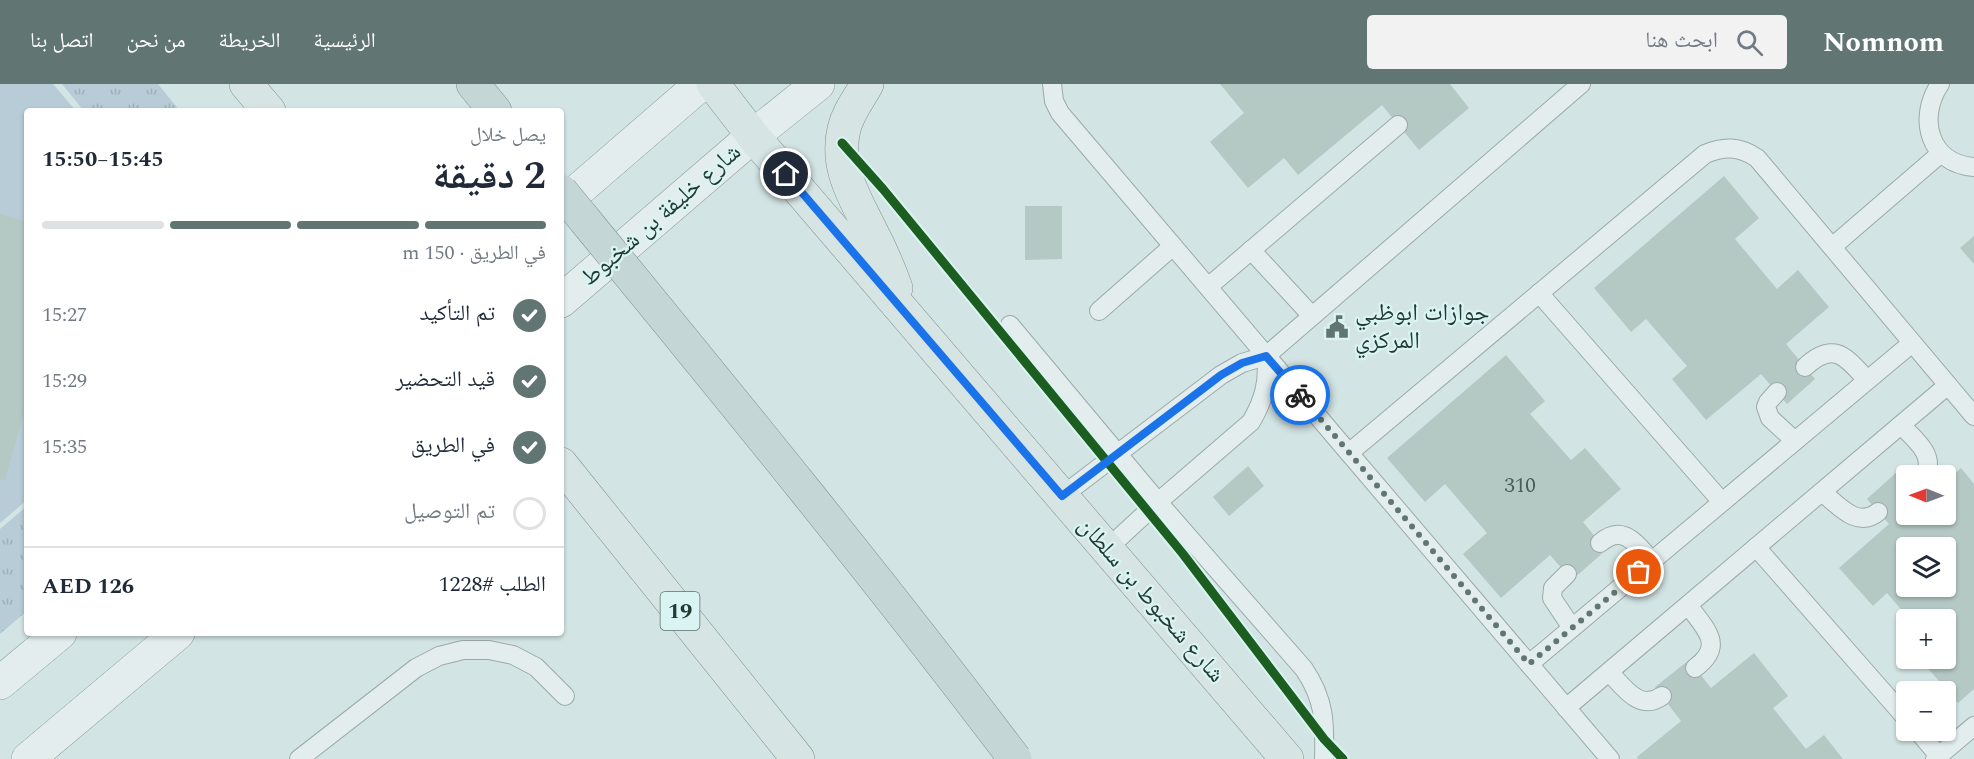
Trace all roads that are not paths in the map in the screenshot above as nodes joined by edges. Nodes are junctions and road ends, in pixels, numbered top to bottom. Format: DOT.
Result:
graph roads {
  1 [pos="246,84"];
  2 [pos="473,84"];
  3 [pos="701,84"];
  4 [pos="713,84"];
  5 [pos="818,84"];
  6 [pos="867,84"];
  7 [pos="1052,84"];
  8 [pos="1581,84"];
  9 [pos="1940,84"];
  10 [pos="266,108"];
  11 [pos="493,108"];
  12 [pos="1398,126"];
  13 [pos="753,136"];
  14 [pos="1940,154"];
  15 [pos="1974,167"];
  16 [pos="564,195"];
  17 [pos="564,202"];
  18 [pos="1173,246"];
  19 [pos="1832,247"];
  20 [pos="1251,250"];
  21 [pos="1208,287"];
  22 [pos="1539,293"];
  23 [pos="564,299"];
  24 [pos="1099,311"];
  25 [pos="1312,316"];
  26 [pos="1010,325"];
  27 [pos="924,336"];
  28 [pos="1912,343"];
  29 [pos="1266,356"];
  30 [pos="1805,367"];
  31 [pos="1867,380"];
  32 [pos="1948,385"];
  33 [pos="1777,392"];
  34 [pos="1974,416"];
  35 [pos="1901,425"];
  36 [pos="1795,441"];
  37 [pos="1348,453"];
  38 [pos="1118,454"];
  39 [pos="1927,465"];
  40 [pos="564,468"];
  41 [pos="564,487"];
  42 [pos="1822,492"];
  43 [pos="1062,496"];
  44 [pos="1158,502"];
  45 [pos="1722,502"];
  46 [pos="593,503"];
  47 [pos="1878,512"];
  48 [pos="1600,543"];
  49 [pos="1756,547"];
  50 [pos="1107,549"];
  51 [pos="1652,561"];
  52 [pos="1567,574"];
  53 [pos="1688,605"];
  54 [pos="1572,628"];
  55 [pos="56,636"];
  56 [pos="174,636"];
  57 [pos="1529,664"];
  58 [pos="1695,668"];
  59 [pos="1609,672"];
  60 [pos="0,683"];
  61 [pos="565,696"];
  62 [pos="1662,696"];
  63 [pos="1896,707"];
  64 [pos="1566,708"];
  65 [pos="1974,726"];
  66 [pos="1925,741"];
  67 [pos="1937,757"];
  68 [pos="28,759"];
  69 [pos="298,759"];
  70 [pos="798,759"];
  71 [pos="1015,759"];
  72 [pos="1287,759"];
  73 [pos="1324,759"];
  74 [pos="1610,759"];
  1 -- 10 [label="main road"];
  2 -- 11 [label="highway"];
  3 -- 17 [label="main road"];
  4 -- 13 [label="main road, شارع شخبوط بن سلطان"];
  5 -- 13 [label="main road, شارع خليفة بن شخبوط"];
  6 -- 27 [label="main road"];
  7 -- 18 [label="lane"];
  8 -- 25 [label="lane"];
  9 -- 14 [label="lane"];
  12 -- 20 [label="lane"];
  13 -- 23 [label="main road, شارع خليفة بن شخبوط"];
  13 -- 27 [label="main road, شارع شخبوط بن سلطان"];
  14 -- 15 [label="lane"];
  14 -- 19 [label="lane"];
  16 -- 71 [label="highway, bridge"];
  18 -- 21 [label="lane"];
  18 -- 24 [label="lane"];
  19 -- 22 [label="lane"];
  19 -- 28 [label="lane"];
  20 -- 21 [label="lane"];
  20 -- 25 [label="lane"];
  21 -- 29 [label="lane"];
  22 -- 37 [label="lane"];
  22 -- 45 [label="lane"];
  25 -- 29 [label="lane"];
  26 -- 38 [label="lane"];
  27 -- 43 [label="main road, شارع شخبوط بن سلطان"];
  28 -- 31 [label="lane"];
  28 -- 32 [label="lane"];
  29 -- 37 [label="lane"];
  29 -- 38 [label="lane"];
  29 -- 44 [label="lane"];
  30 -- 31 [label="lane"];
  31 -- 36 [label="lane"];
  32 -- 34 [label="lane"];
  32 -- 35 [label="lane"];
  33 -- 36 [label="lane"];
  35 -- 39 [label="lane"];
  35 -- 42 [label="lane"];
  36 -- 45 [label="lane"];
  37 -- 57 [label="lane"];
  38 -- 43 [label="lane"];
  38 -- 44 [label="lane"];
  40 -- 46 [label="main road, 19"];
  41 -- 46 [label="main road"];
  42 -- 47 [label="lane"];
  42 -- 49 [label="lane"];
  43 -- 50 [label="main road, شارع شخبوط بن سلطان"];
  44 -- 50 [label="lane"];
  44 -- 73 [label="lane"];
  45 -- 51 [label="lane"];
  46 -- 70 [label="main road, 19"];
  48 -- 51 [label="lane"];
  49 -- 53 [label="lane"];
  49 -- 63 [label="lane"];
  50 -- 72 [label="main road, شارع شخبوط بن سلطان"];
  51 -- 54 [label="lane"];
  52 -- 54 [label="lane"];
  53 -- 58 [label="lane"];
  53 -- 59 [label="lane"];
  54 -- 57 [label="lane"];
  55 -- 60 [label="main road"];
  56 -- 68 [label="main road"];
  57 -- 64 [label="lane"];
  59 -- 62 [label="lane"];
  59 -- 64 [label="lane"];
  61 -- 69 [label="lane"];
  64 -- 74 [label="lane"];
  65 -- 67 [label="lane"];
  66 -- 67 [label="lane"];
}
